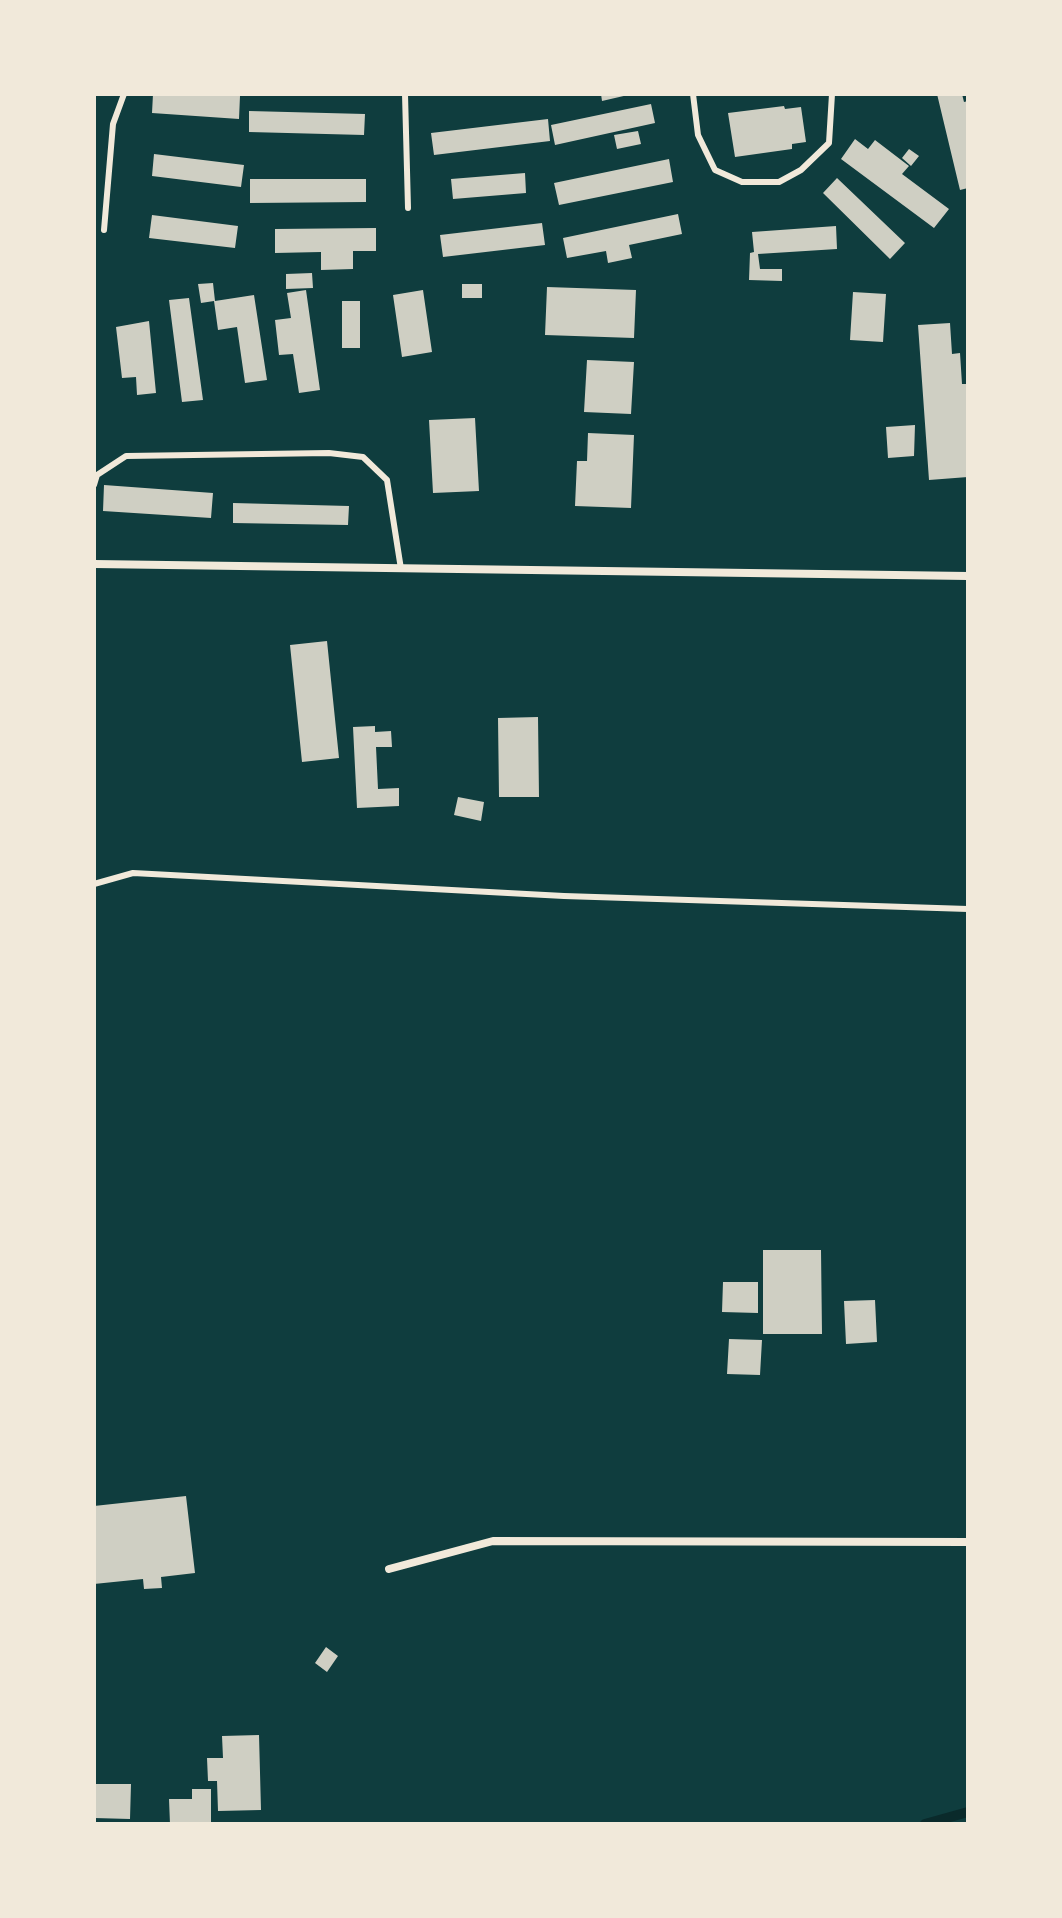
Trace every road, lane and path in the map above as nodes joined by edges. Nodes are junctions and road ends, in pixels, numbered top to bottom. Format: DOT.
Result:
graph roads {
  1 [pos="124,94"];
  2 [pos="405,94"];
  3 [pos="693,94"];
  4 [pos="832,94"];
  5 [pos="408,208"];
  6 [pos="104,230"];
  7 [pos="94,485"];
  8 [pos="94,564"];
  9 [pos="401,569"];
  10 [pos="968,576"];
  11 [pos="94,884"];
  12 [pos="968,909"];
  13 [pos="968,1542"];
  14 [pos="389,1569"];
  1 -- 6 [label="lane"];
  2 -- 5 [label="lane"];
  3 -- 4 [label="lane"];
  7 -- 9 [label="lane"];
  8 -- 9 [label="street"];
  9 -- 10 [label="street"];
  11 -- 12 [label="lane"];
  13 -- 14 [label="street"];
}
